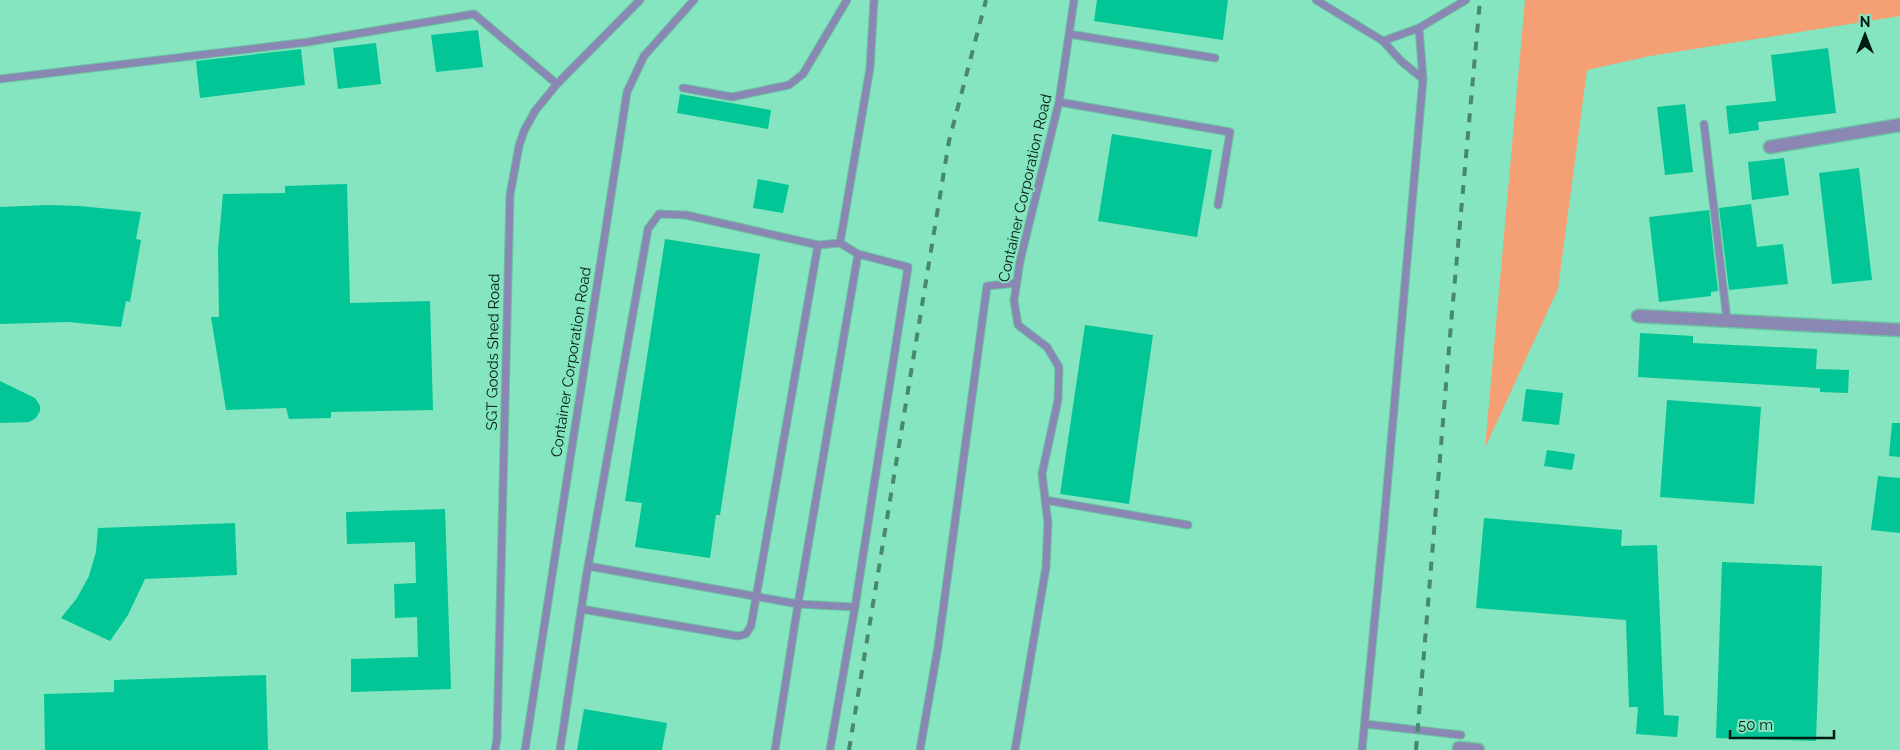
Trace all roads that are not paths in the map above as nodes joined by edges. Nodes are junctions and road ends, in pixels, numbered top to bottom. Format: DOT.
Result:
graph roads {
  1 [pos="640,0"];
  2 [pos="694,0"];
  3 [pos="847,0"];
  4 [pos="874,0"];
  5 [pos="1074,0"];
  6 [pos="1316,0"];
  7 [pos="1466,0"];
  8 [pos="1419,28"];
  9 [pos="1069,34"];
  10 [pos="1383,41"];
  11 [pos="1215,58"];
  12 [pos="0,79"];
  13 [pos="1423,79"];
  14 [pos="557,84"];
  15 [pos="683,88"];
  16 [pos="1059,102"];
  17 [pos="1704,124"];
  18 [pos="1900,125"];
  19 [pos="1770,147"];
  20 [pos="1218,205"];
  21 [pos="840,243"];
  22 [pos="818,246"];
  23 [pos="858,254"];
  24 [pos="1017,283"];
  25 [pos="1638,316"];
  26 [pos="1727,320"];
  27 [pos="1900,330"];
  28 [pos="1045,500"];
  29 [pos="1188,525"];
  30 [pos="588,566"];
  31 [pos="756,597"];
  32 [pos="798,604"];
  33 [pos="855,607"];
  34 [pos="581,609"];
  35 [pos="1365,724"];
  36 [pos="1461,735"];
  37 [pos="1460,748"];
  38 [pos="495,750"];
  39 [pos="525,750"];
  40 [pos="560,750"];
  41 [pos="775,750"];
  42 [pos="830,750"];
  43 [pos="920,750"];
  44 [pos="1015,750"];
  45 [pos="1362,750"];
  46 [pos="1478,750"];
  1 -- 14 [label="lane, SGT Goods Shed Road"];
  2 -- 39 [label="lane, Container Corporation Road"];
  3 -- 15 [label="lane"];
  4 -- 21 [label="lane"];
  5 -- 9 [label="lane, Container Corporation Road"];
  6 -- 10 [label="lane"];
  7 -- 8 [label="lane"];
  8 -- 10 [label="lane"];
  8 -- 13 [label="lane"];
  9 -- 11 [label="lane"];
  9 -- 16 [label="lane, Container Corporation Road"];
  10 -- 13 [label="lane"];
  12 -- 14 [label="lane"];
  13 -- 35 [label="lane"];
  14 -- 38 [label="lane, SGT Goods Shed Road"];
  16 -- 20 [label="lane"];
  16 -- 24 [label="lane, Container Corporation Road"];
  17 -- 26 [label="lane"];
  18 -- 19 [label="street"];
  21 -- 22 [label="lane"];
  21 -- 23 [label="lane"];
  22 -- 30 [label="lane"];
  22 -- 31 [label="lane"];
  23 -- 32 [label="lane"];
  23 -- 33 [label="lane"];
  24 -- 28 [label="lane, Container Corporation Road"];
  24 -- 43 [label="lane"];
  25 -- 26 [label="street"];
  26 -- 27 [label="street"];
  28 -- 29 [label="lane"];
  28 -- 44 [label="lane, Container Corporation Road"];
  30 -- 31 [label="lane"];
  30 -- 34 [label="lane"];
  31 -- 32 [label="lane"];
  31 -- 34 [label="lane"];
  32 -- 33 [label="lane"];
  32 -- 41 [label="lane"];
  33 -- 42 [label="lane"];
  34 -- 40 [label="lane"];
  35 -- 36 [label="lane"];
  35 -- 45 [label="lane"];
  37 -- 46 [label="street"];
}
